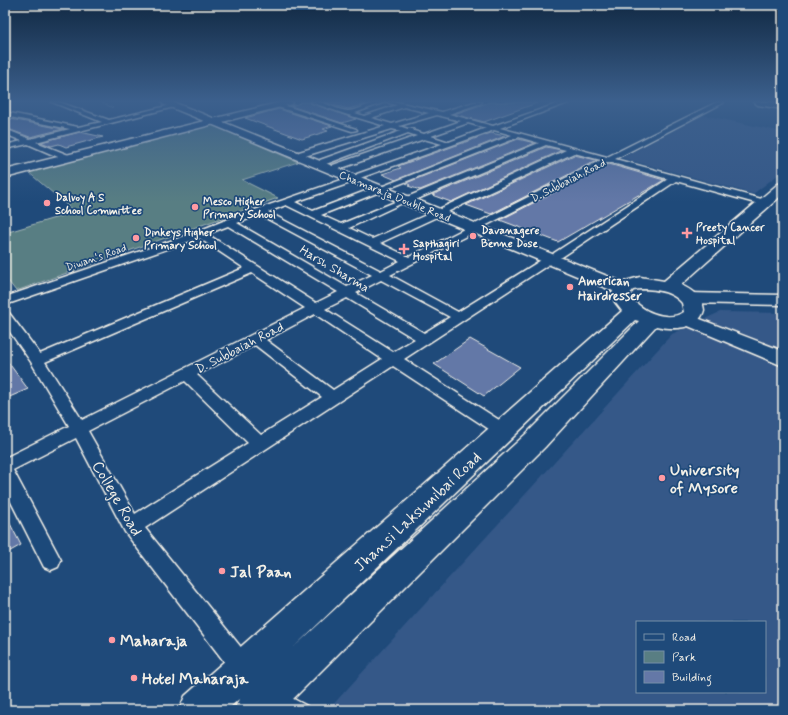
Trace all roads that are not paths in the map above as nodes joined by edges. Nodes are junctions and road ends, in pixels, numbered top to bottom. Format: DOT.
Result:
graph roads {
  1 [pos="16,135"];
  2 [pos="53,135"];
  3 [pos="159,135"];
  4 [pos="252,135"];
  5 [pos="257,135"];
  6 [pos="355,135"];
  7 [pos="396,135"];
  8 [pos="473,135"];
  9 [pos="518,135"];
  10 [pos="520,135"];
  11 [pos="655,135"];
  12 [pos="425,136"];
  13 [pos="30,141"];
  14 [pos="547,142"];
  15 [pos="449,144"];
  16 [pos="5,147"];
  17 [pos="297,150"];
  18 [pos="574,150"];
  19 [pos="68,158"];
  20 [pos="608,159"];
  21 [pos="323,162"];
  22 [pos="336,167"];
  23 [pos="5,174"];
  24 [pos="356,178"];
  25 [pos="675,178"];
  26 [pos="783,187"];
  27 [pos="382,188"];
  28 [pos="409,199"];
  29 [pos="287,202"];
  30 [pos="766,203"];
  31 [pos="260,211"];
  32 [pos="441,212"];
  33 [pos="314,214"];
  34 [pos="229,222"];
  35 [pos="477,226"];
  36 [pos="341,228"];
  37 [pos="200,234"];
  38 [pos="372,243"];
  39 [pos="554,257"];
  40 [pos="409,261"];
  41 [pos="253,268"];
  42 [pos="380,275"];
  43 [pos="668,287"];
  44 [pos="348,292"];
  45 [pos="783,300"];
  46 [pos="5,301"];
  47 [pos="635,301"];
  48 [pos="316,309"];
  49 [pos="690,309"];
  50 [pos="5,316"];
  51 [pos="459,317"];
  52 [pos="255,338"];
  53 [pos="426,339"];
  54 [pos="783,344"];
  55 [pos="394,359"];
  56 [pos="783,359"];
  57 [pos="37,360"];
  58 [pos="187,374"];
  59 [pos="333,398"];
  60 [pos="79,429"];
  61 [pos="504,431"];
  62 [pos="260,445"];
  63 [pos="5,466"];
  64 [pos="5,472"];
  65 [pos="132,526"];
  66 [pos="51,560"];
  67 [pos="244,669"];
  68 [pos="263,702"];
  69 [pos="199,710"];
  70 [pos="303,710"];
  1 -- 13 [label="street"];
  2 -- 13 [label="street"];
  3 -- 19 [label="street"];
  4 -- 24 [label="main road, Chamaraja Double Road"];
  5 -- 17 [label="main road, Chamaraja Double Road"];
  6 -- 17 [label="street"];
  7 -- 21 [label="street"];
  8 -- 15 [label="street, Diwan's Road"];
  9 -- 27 [label="street"];
  10 -- 14 [label="street"];
  11 -- 20 [label="street, D. Subbaiah Road"];
  12 -- 15 [label="street"];
  12 -- 22 [label="street"];
  13 -- 16 [label="street"];
  13 -- 19 [label="street"];
  14 -- 18 [label="street"];
  14 -- 28 [label="street"];
  15 -- 24 [label="street, Diwan's Road"];
  17 -- 21 [label="main road, Chamaraja Double Road"];
  18 -- 20 [label="street"];
  18 -- 32 [label="street"];
  19 -- 23 [label="street"];
  20 -- 25 [label="street"];
  20 -- 35 [label="street, D. Subbaiah Road"];
  21 -- 22 [label="main road, Chamaraja Double Road"];
  22 -- 24 [label="main road, Chamaraja Double Road"];
  24 -- 27 [label="main road, Chamaraja Double Road"];
  24 -- 29 [label="street, Diwan's Road"];
  25 -- 30 [label="street"];
  25 -- 39 [label="street"];
  26 -- 30 [label="main road"];
  27 -- 28 [label="main road, Chamaraja Double Road"];
  27 -- 33 [label="street"];
  28 -- 32 [label="main road, Chamaraja Double Road"];
  28 -- 36 [label="street"];
  29 -- 31 [label="street, Diwan's Road"];
  29 -- 33 [label="street"];
  30 -- 43 [label="main road"];
  31 -- 34 [label="street, Diwan's Road"];
  31 -- 42 [label="street"];
  32 -- 35 [label="main road, Chamaraja Double Road"];
  32 -- 38 [label="street"];
  33 -- 36 [label="street"];
  34 -- 37 [label="street, Diwan's Road"];
  34 -- 44 [label="street, Harsh Sharma"];
  35 -- 39 [label="main road, Chamaraja Double Road"];
  35 -- 40 [label="street, D. Subbaiah Road"];
  36 -- 38 [label="street"];
  37 -- 41 [label="street"];
  37 -- 46 [label="street, Diwan's Road"];
  38 -- 40 [label="street"];
  39 -- 47 [label="main road, Chamaraja Double Road"];
  39 -- 51 [label="street"];
  40 -- 42 [label="street, D. Subbaiah Road"];
  41 -- 48 [label="street"];
  41 -- 57 [label="street"];
  42 -- 44 [label="street, D. Subbaiah Road"];
  42 -- 51 [label="street"];
  43 -- 47 [label="main road"];
  43 -- 49 [label="main road"];
  44 -- 48 [label="street, D. Subbaiah Road"];
  44 -- 53 [label="street, Harsh Sharma"];
  45 -- 49 [label="street"];
  47 -- 49 [label="main road"];
  47 -- 61 [label="main road, Jhansi Lakshmibai Road"];
  47 -- 68 [label="main road"];
  48 -- 52 [label="street, D. Subbaiah Road"];
  48 -- 55 [label="street"];
  49 -- 54 [label="street"];
  49 -- 56 [label="street"];
  50 -- 57 [label="street, College Road"];
  51 -- 53 [label="street"];
  52 -- 58 [label="street, D. Subbaiah Road"];
  52 -- 59 [label="street"];
  53 -- 55 [label="street"];
  55 -- 59 [label="street"];
  55 -- 61 [label="street"];
  57 -- 60 [label="street, College Road"];
  58 -- 60 [label="street, D. Subbaiah Road"];
  58 -- 62 [label="street"];
  59 -- 62 [label="street"];
  60 -- 63 [label="street, D. Subbaiah Road"];
  60 -- 65 [label="street, College Road"];
  61 -- 67 [label="main road, Jhansi Lakshmibai Road"];
  62 -- 65 [label="street"];
  64 -- 66 [label="street"];
  65 -- 67 [label="street, College Road"];
  67 -- 69 [label="main road, Jhansi Lakshmibai Road"];
  68 -- 70 [label="lane"];
}
